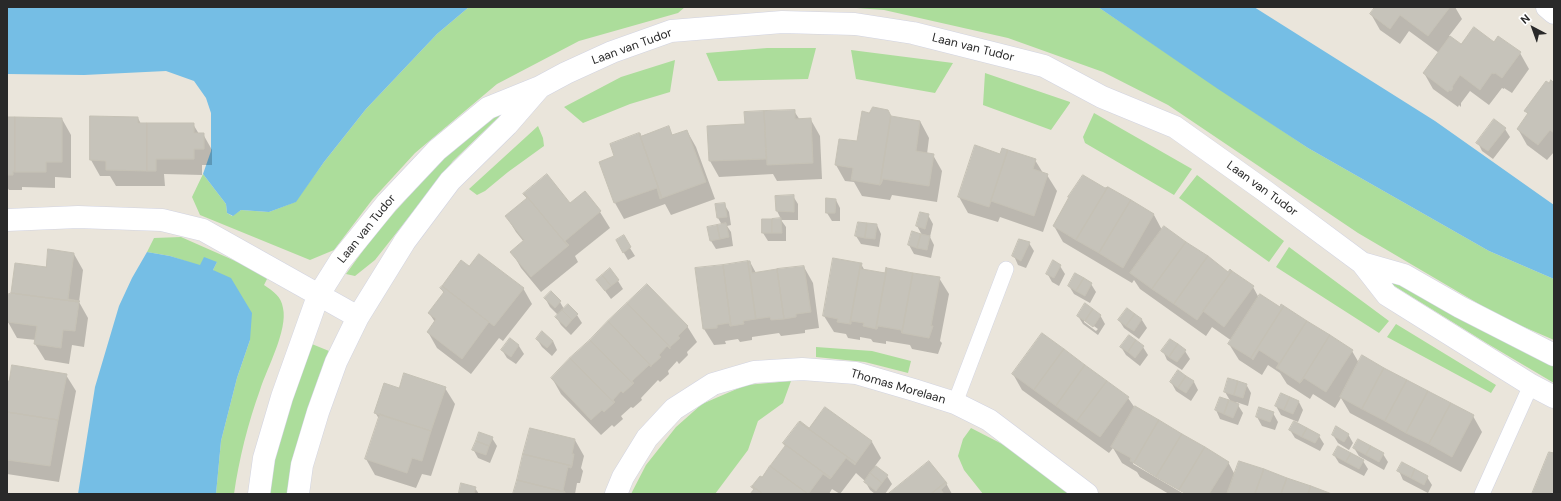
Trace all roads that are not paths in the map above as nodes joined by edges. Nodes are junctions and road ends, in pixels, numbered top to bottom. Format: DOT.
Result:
graph roads {
  1 [pos="1546,7"];
  2 [pos="1554,13"];
  3 [pos="782,14"];
  4 [pos="540,87"];
  5 [pos="7,220"];
  6 [pos="1362,263"];
  7 [pos="1006,269"];
  8 [pos="318,296"];
  9 [pos="358,317"];
  10 [pos="1554,355"];
  11 [pos="1531,385"];
  12 [pos="1554,397"];
  13 [pos="955,404"];
  14 [pos="259,494"];
  15 [pos="298,494"];
  16 [pos="616,494"];
  17 [pos="1087,494"];
  18 [pos="1482,494"];
  1 -- 2 [label="street"];
  3 -- 4 [label="street, Laan van Tudor"];
  3 -- 6 [label="street, Laan van Tudor"];
  4 -- 8 [label="street, Laan van Tudor"];
  4 -- 9 [label="street, Laan van Tudor"];
  5 -- 8 [label="street"];
  6 -- 10 [label="street, Laan van Tudor"];
  6 -- 11 [label="street, Laan van Tudor"];
  7 -- 13 [label="lane"];
  8 -- 9 [label="street"];
  8 -- 14 [label="street, Laan van Tudor"];
  9 -- 15 [label="street, Laan van Tudor"];
  11 -- 12 [label="street, Laan van Tudor"];
  11 -- 18 [label="lane"];
  13 -- 16 [label="street, Thomas Morelaan"];
  13 -- 17 [label="street, Thomas Morelaan"];
}
